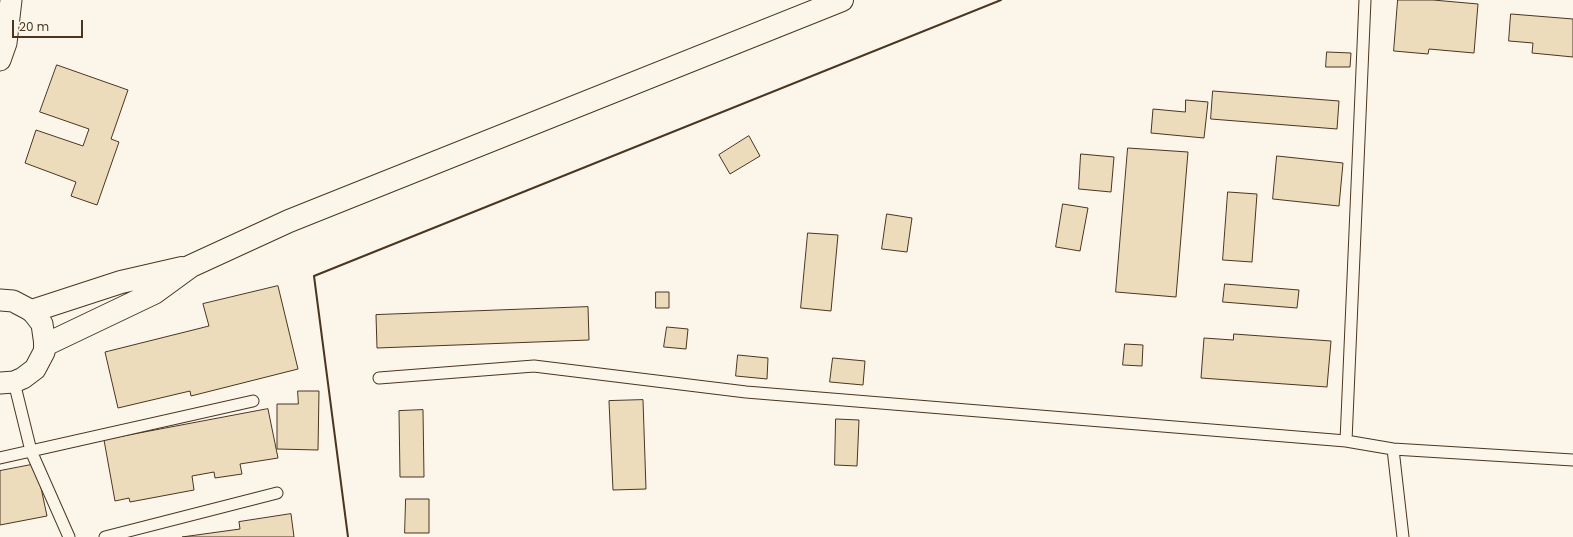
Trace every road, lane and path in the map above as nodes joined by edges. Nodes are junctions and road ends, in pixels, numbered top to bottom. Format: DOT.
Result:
graph roads {
  1 [pos="11,0"];
  2 [pos="842,0"];
  3 [pos="1365,0"];
  4 [pos="0,60"];
  5 [pos="191,266"];
  6 [pos="0,300"];
  7 [pos="32,311"];
  8 [pos="45,345"];
  9 [pos="379,378"];
  10 [pos="7,383"];
  11 [pos="253,401"];
  12 [pos="1346,441"];
  13 [pos="1394,449"];
  14 [pos="31,451"];
  15 [pos="0,458"];
  16 [pos="1573,460"];
  17 [pos="277,493"];
  18 [pos="70,537"];
  19 [pos="105,537"];
  20 [pos="1403,537"];
  1 -- 4 [label="street"];
  2 -- 5 [label="street"];
  3 -- 12 [label="lane"];
  5 -- 7 [label="street"];
  5 -- 8 [label="street"];
  6 -- 7 [label="street"];
  7 -- 8 [label="street"];
  8 -- 10 [label="street"];
  9 -- 12 [label="lane"];
  10 -- 14 [label="lane"];
  11 -- 14 [label="lane"];
  12 -- 13 [label="lane"];
  13 -- 16 [label="lane"];
  13 -- 20 [label="lane"];
  14 -- 15 [label="lane"];
  14 -- 18 [label="lane"];
  17 -- 19 [label="lane"];
}
